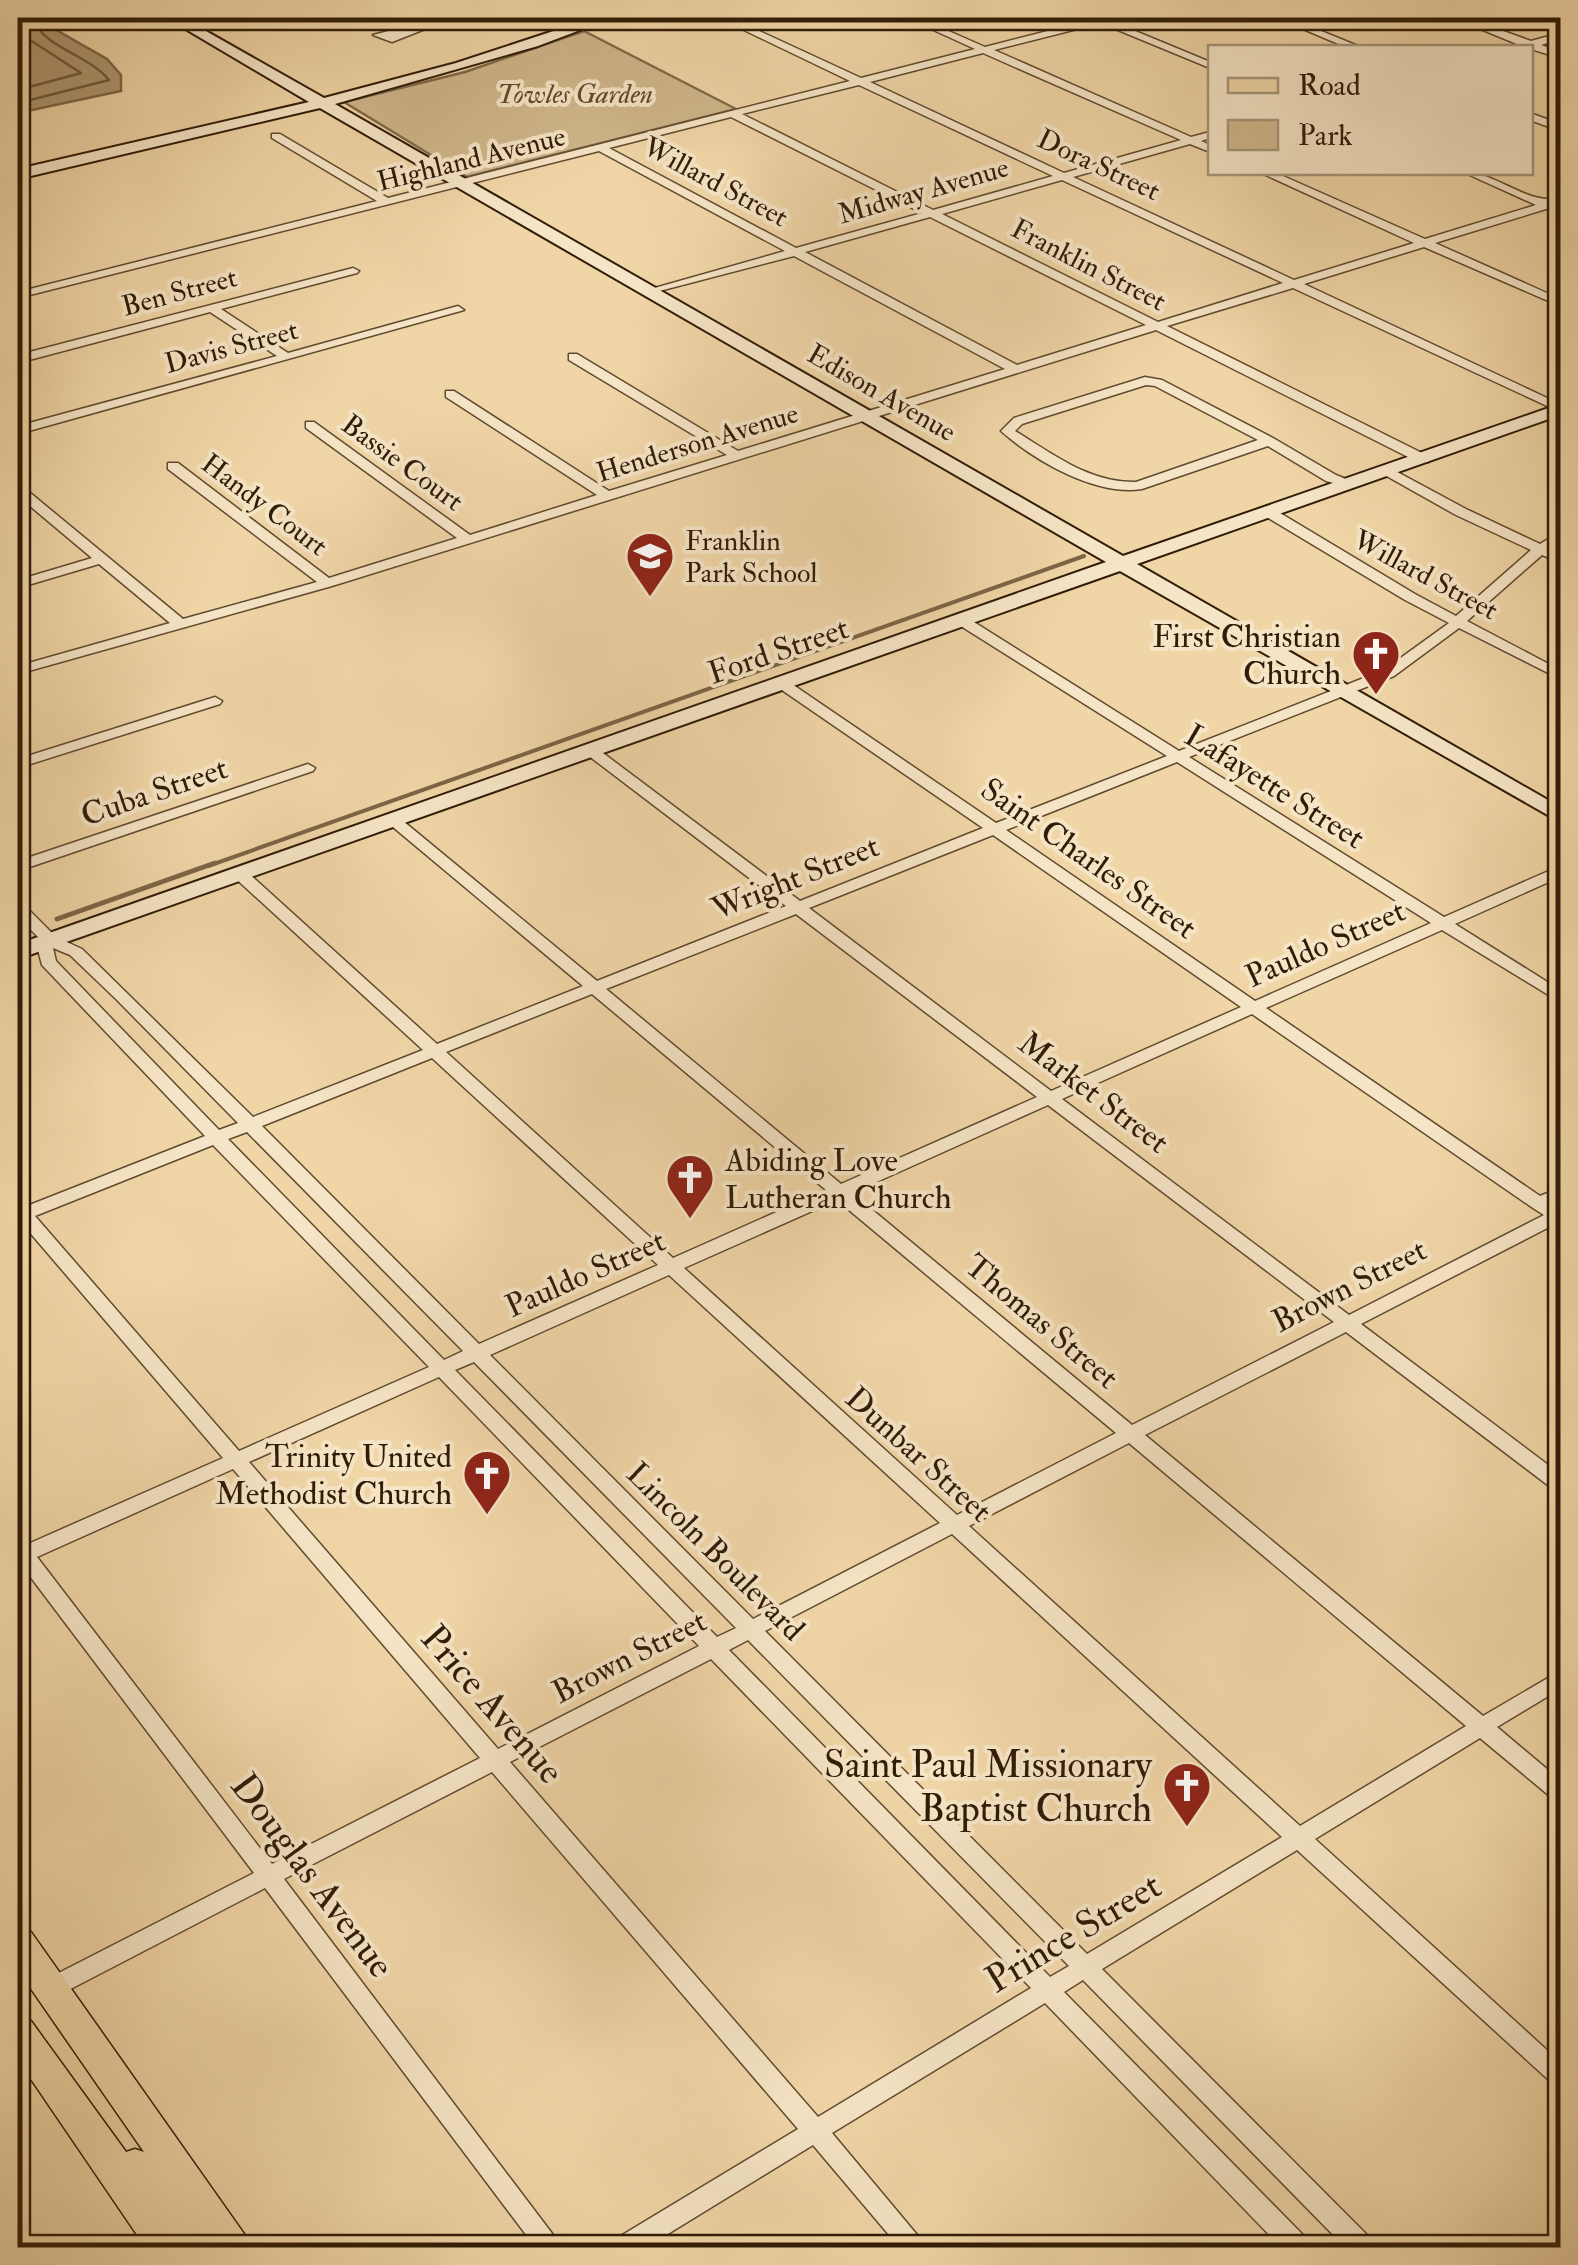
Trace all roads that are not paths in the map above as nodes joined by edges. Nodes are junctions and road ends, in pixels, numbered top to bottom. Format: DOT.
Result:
graph roads {
  1 [pos="174,18"];
  2 [pos="448,18"];
  3 [pos="576,18"];
  4 [pos="605,18"];
  5 [pos="724,18"];
  6 [pos="912,18"];
  7 [pos="1282,18"];
  8 [pos="1459,18"];
  9 [pos="1106,19"];
  10 [pos="403,32"];
  11 [pos="1560,36"];
  12 [pos="1530,44"];
  13 [pos="1350,45"];
  14 [pos="1527,45"];
  15 [pos="1533,45"];
  16 [pos="984,50"];
  17 [pos="1560,56"];
  18 [pos="1208,64"];
  19 [pos="863,81"];
  20 [pos="314,99"];
  21 [pos="733,114"];
  22 [pos="1533,117"];
  23 [pos="1560,128"];
  24 [pos="276,136"];
  25 [pos="1208,136"];
  26 [pos="1191,140"];
  27 [pos="601,148"];
  28 [pos="1208,148"];
  29 [pos="18,165"];
  30 [pos="18,174"];
  31 [pos="1271,175"];
  32 [pos="1476,175"];
  33 [pos="1064,176"];
  34 [pos="459,184"];
  35 [pos="388,202"];
  36 [pos="1553,203"];
  37 [pos="1560,211"];
  38 [pos="932,214"];
  39 [pos="1424,244"];
  40 [pos="795,252"];
  41 [pos="353,271"];
  42 [pos="1295,284"];
  43 [pos="648,293"];
  44 [pos="18,295"];
  45 [pos="1560,303"];
  46 [pos="213,308"];
  47 [pos="458,310"];
  48 [pos="1158,327"];
  49 [pos="573,356"];
  50 [pos="287,357"];
  51 [pos="18,359"];
  52 [pos="1018,371"];
  53 [pos="450,394"];
  54 [pos="1560,409"];
  55 [pos="867,417"];
  56 [pos="310,425"];
  57 [pos="18,430"];
  58 [pos="1270,441"];
  59 [pos="736,456"];
  60 [pos="1423,458"];
  61 [pos="174,466"];
  62 [pos="1388,471"];
  63 [pos="1351,484"];
  64 [pos="18,490"];
  65 [pos="607,496"];
  66 [pos="25,503"];
  67 [pos="1270,513"];
  68 [pos="1560,536"];
  69 [pos="467,539"];
  70 [pos="1540,549"];
  71 [pos="1560,558"];
  72 [pos="102,559"];
  73 [pos="1123,564"];
  74 [pos="327,583"];
  75 [pos="18,584"];
  76 [pos="960,620"];
  77 [pos="1458,621"];
  78 [pos="179,622"];
  79 [pos="18,670"];
  80 [pos="1560,675"];
  81 [pos="782,683"];
  82 [pos="1344,691"];
  83 [pos="215,701"];
  84 [pos="590,750"];
  85 [pos="1178,757"];
  86 [pos="18,764"];
  87 [pos="308,768"];
  88 [pos="1560,816"];
  89 [pos="392,820"];
  90 [pos="995,830"];
  91 [pos="18,866"];
  92 [pos="1560,871"];
  93 [pos="240,874"];
  94 [pos="18,908"];
  95 [pos="800,908"];
  96 [pos="1444,924"];
  97 [pos="47,941"];
  98 [pos="18,952"];
  99 [pos="595,989"];
  100 [pos="1560,997"];
  101 [pos="1254,1008"];
  102 [pos="435,1052"];
  103 [pos="1053,1098"];
  104 [pos="250,1124"];
  105 [pos="218,1137"];
  106 [pos="841,1192"];
  107 [pos="1560,1192"];
  108 [pos="19,1212"];
  109 [pos="1552,1212"];
  110 [pos="670,1268"];
  111 [pos="1347,1322"];
  112 [pos="476,1353"];
  113 [pos="442,1368"];
  114 [pos="1130,1434"];
  115 [pos="236,1458"];
  116 [pos="1560,1484"];
  117 [pos="953,1526"];
  118 [pos="20,1552"];
  119 [pos="752,1630"];
  120 [pos="714,1649"];
  121 [pos="1560,1679"];
  122 [pos="1482,1726"];
  123 [pos="495,1760"];
  124 [pos="1560,1792"];
  125 [pos="1299,1838"];
  126 [pos="270,1875"];
  127 [pos="18,1942"];
  128 [pos="1086,1968"];
  129 [pos="51,1988"];
  130 [pos="1046,1992"];
  131 [pos="23,2052"];
  132 [pos="1560,2076"];
  133 [pos="816,2131"];
  134 [pos="106,2154"];
  135 [pos="168,2248"];
  136 [pos="199,2248"];
  137 [pos="234,2248"];
  138 [pos="551,2248"];
  139 [pos="623,2248"];
  140 [pos="916,2248"];
  141 [pos="1299,2248"];
  142 [pos="1364,2248"];
  1 -- 20 [label="street, Edison Avenue"];
  2 -- 10 [label="street"];
  3 -- 20 [label="street"];
  4 -- 20 [label="street"];
  5 -- 19 [label="street, Dora Street"];
  6 -- 16 [label="street"];
  7 -- 13 [label="street"];
  8 -- 12 [label="street"];
  9 -- 16 [label="street, Highland Avenue"];
  9 -- 18 [label="street"];
  11 -- 12 [label="street"];
  12 -- 14 [label="street"];
  15 -- 17 [label="street"];
  16 -- 19 [label="street, Highland Avenue"];
  16 -- 26 [label="street"];
  19 -- 21 [label="street, Highland Avenue"];
  19 -- 33 [label="street, Dora Street"];
  20 -- 29 [label="street"];
  20 -- 30 [label="street"];
  20 -- 34 [label="street, Edison Avenue"];
  21 -- 27 [label="street, Highland Avenue"];
  21 -- 38 [label="street, Franklin Street"];
  22 -- 23 [label="street"];
  24 -- 35 [label="street"];
  25 -- 26 [label="street, Midway Avenue"];
  26 -- 28 [label="street"];
  26 -- 33 [label="street, Midway Avenue"];
  27 -- 34 [label="street, Highland Avenue"];
  27 -- 40 [label="street, Willard Street"];
  31 -- 39 [label="street"];
  32 -- 36 [label="street"];
  33 -- 38 [label="street, Midway Avenue"];
  33 -- 42 [label="street, Dora Street"];
  34 -- 35 [label="street, Highland Avenue"];
  34 -- 43 [label="street, Edison Avenue"];
  35 -- 44 [label="street, Highland Avenue"];
  36 -- 37 [label="street"];
  36 -- 39 [label="street, Henderson Avenue"];
  38 -- 40 [label="street, Midway Avenue"];
  38 -- 48 [label="street, Franklin Street"];
  39 -- 42 [label="street, Henderson Avenue"];
  39 -- 45 [label="street"];
  40 -- 43 [label="street, Midway Avenue"];
  40 -- 52 [label="street, Willard Street"];
  41 -- 46 [label="street, Ben Street"];
  42 -- 48 [label="street, Henderson Avenue"];
  42 -- 54 [label="street, Dora Street"];
  43 -- 55 [label="street, Edison Avenue"];
  46 -- 50 [label="street"];
  46 -- 51 [label="street, Ben Street"];
  47 -- 50 [label="street, Davis Street"];
  48 -- 52 [label="street, Henderson Avenue"];
  48 -- 60 [label="street, Franklin Street"];
  49 -- 59 [label="street"];
  50 -- 57 [label="street, Davis Street"];
  52 -- 55 [label="street, Henderson Avenue"];
  53 -- 65 [label="street"];
  54 -- 60 [label="street, Ford Street"];
  55 -- 59 [label="street, Henderson Avenue"];
  55 -- 73 [label="street, Edison Avenue"];
  56 -- 69 [label="street, Bassie Court"];
  58 -- 58 [label="street"];
  58 -- 63 [label="street"];
  59 -- 65 [label="street, Henderson Avenue"];
  60 -- 62 [label="street, Ford Street"];
  61 -- 74 [label="street, Handy Court"];
  62 -- 63 [label="street, Ford Street"];
  62 -- 70 [label="street"];
  63 -- 67 [label="street, Ford Street"];
  64 -- 66 [label="street"];
  65 -- 69 [label="street, Henderson Avenue"];
  66 -- 72 [label="street"];
  67 -- 73 [label="street, Ford Street"];
  67 -- 77 [label="street, Willard Street"];
  68 -- 70 [label="street, Wright Street"];
  69 -- 74 [label="street, Henderson Avenue"];
  70 -- 71 [label="street"];
  70 -- 77 [label="street, Wright Street"];
  72 -- 75 [label="street"];
  72 -- 78 [label="street"];
  73 -- 76 [label="street, Ford Street"];
  73 -- 82 [label="street, Edison Avenue"];
  74 -- 78 [label="street, Henderson Avenue"];
  76 -- 81 [label="street, Ford Street"];
  76 -- 85 [label="street, Lafayette Street"];
  77 -- 80 [label="street, Willard Street"];
  77 -- 82 [label="street, Wright Street"];
  78 -- 79 [label="street, Henderson Avenue"];
  81 -- 84 [label="street, Ford Street"];
  81 -- 90 [label="street, Saint Charles Street"];
  82 -- 85 [label="street, Wright Street"];
  82 -- 88 [label="street, Edison Avenue"];
  83 -- 86 [label="street"];
  84 -- 89 [label="street, Ford Street"];
  84 -- 95 [label="street, Market Street"];
  85 -- 90 [label="street, Wright Street"];
  85 -- 96 [label="street, Lafayette Street"];
  87 -- 91 [label="street, Cuba Street"];
  89 -- 93 [label="street, Ford Street"];
  89 -- 99 [label="street, Thomas Street"];
  90 -- 95 [label="street, Wright Street"];
  90 -- 101 [label="street, Saint Charles Street"];
  92 -- 96 [label="street, Pauldo Street"];
  93 -- 97 [label="street, Ford Street"];
  93 -- 102 [label="street, Dunbar Street"];
  94 -- 97 [label="street, Lincoln Boulevard"];
  95 -- 99 [label="street, Wright Street"];
  95 -- 103 [label="street, Market Street"];
  96 -- 100 [label="street, Lafayette Street"];
  96 -- 101 [label="street, Pauldo Street"];
  97 -- 98 [label="street, Ford Street"];
  97 -- 104 [label="street, Lincoln Boulevard"];
  97 -- 105 [label="street, Lincoln Boulevard"];
  99 -- 102 [label="street, Wright Street"];
  99 -- 106 [label="street, Thomas Street"];
  101 -- 103 [label="street, Pauldo Street"];
  101 -- 109 [label="street, Saint Charles Street"];
  102 -- 104 [label="street, Wright Street"];
  102 -- 110 [label="street, Dunbar Street"];
  103 -- 106 [label="street, Pauldo Street"];
  103 -- 111 [label="street, Market Street"];
  104 -- 105 [label="street, Wright Street"];
  104 -- 112 [label="street, Lincoln Boulevard"];
  105 -- 108 [label="street, Wright Street"];
  105 -- 113 [label="street, Lincoln Boulevard"];
  106 -- 110 [label="street, Pauldo Street"];
  106 -- 114 [label="street, Thomas Street"];
  107 -- 109 [label="street, Brown Street"];
  108 -- 115 [label="street, Price Avenue"];
  109 -- 111 [label="street, Brown Street"];
  110 -- 112 [label="street, Pauldo Street"];
  110 -- 117 [label="street, Dunbar Street"];
  111 -- 114 [label="street, Brown Street"];
  111 -- 116 [label="street, Market Street"];
  112 -- 113 [label="street, Pauldo Street"];
  112 -- 119 [label="street, Lincoln Boulevard"];
  113 -- 115 [label="street, Pauldo Street"];
  113 -- 120 [label="street, Lincoln Boulevard"];
  114 -- 117 [label="street, Brown Street"];
  114 -- 122 [label="street, Thomas Street"];
  115 -- 118 [label="street, Pauldo Street"];
  115 -- 123 [label="street, Price Avenue"];
  117 -- 119 [label="street, Brown Street"];
  117 -- 125 [label="street, Dunbar Street"];
  118 -- 126 [label="street, Douglas Avenue"];
  119 -- 120 [label="street, Brown Street"];
  119 -- 128 [label="street, Lincoln Boulevard"];
  120 -- 123 [label="street, Brown Street"];
  120 -- 130 [label="street, Lincoln Boulevard"];
  121 -- 122 [label="street, Prince Street"];
  122 -- 124 [label="street, Thomas Street"];
  122 -- 125 [label="street, Prince Street"];
  123 -- 126 [label="street, Brown Street"];
  123 -- 133 [label="street, Price Avenue"];
  125 -- 128 [label="street, Prince Street"];
  125 -- 132 [label="street, Dunbar Street"];
  126 -- 129 [label="street, Brown Street"];
  126 -- 138 [label="street, Douglas Avenue"];
  127 -- 129 [label="main road"];
  128 -- 130 [label="street, Prince Street"];
  128 -- 142 [label="street, Lincoln Boulevard"];
  129 -- 137 [label="main road"];
  130 -- 133 [label="street, Prince Street"];
  130 -- 141 [label="street, Lincoln Boulevard"];
  131 -- 134 [label="main road"];
  133 -- 139 [label="street, Prince Street"];
  133 -- 140 [label="street, Price Avenue"];
  134 -- 135 [label="main road"];
  134 -- 136 [label="main road"];
}
